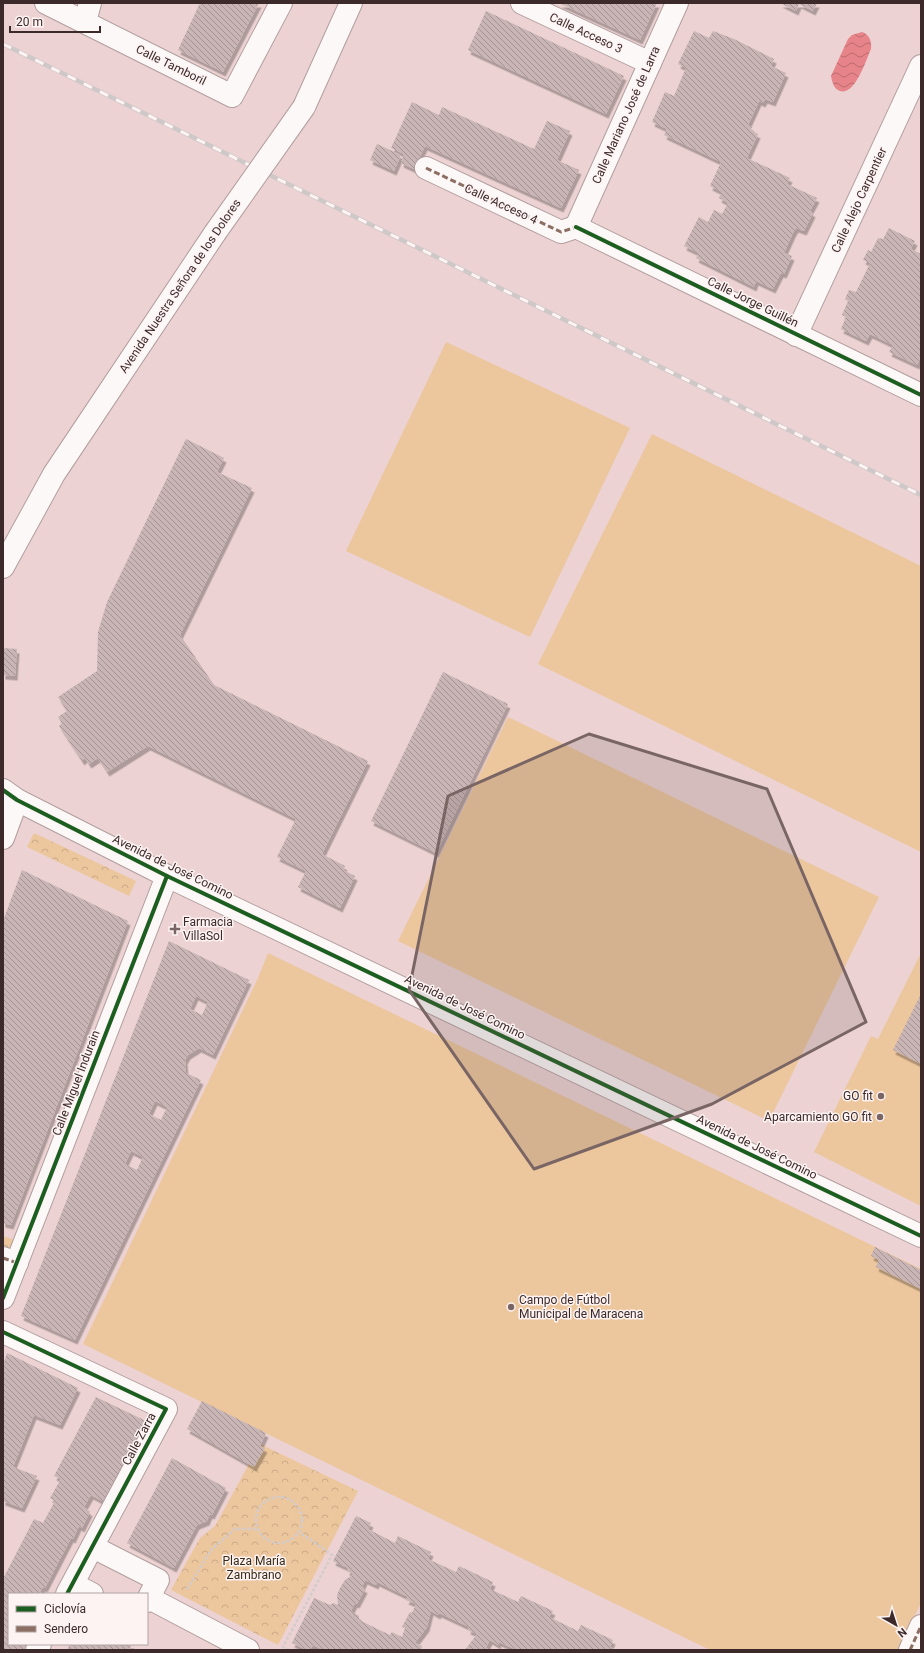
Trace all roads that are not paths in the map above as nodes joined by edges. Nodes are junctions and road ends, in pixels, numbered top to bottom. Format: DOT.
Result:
graph roads {
  1 [pos="46,3"];
  2 [pos="281,3"];
  3 [pos="350,3"];
  4 [pos="522,3"];
  5 [pos="677,3"];
  6 [pos="87,13"];
  7 [pos="650,63"];
  8 [pos="921,66"];
  9 [pos="426,168"];
  10 [pos="576,227"];
  11 [pos="796,335"];
  12 [pos="921,395"];
  13 [pos="3,567"];
  14 [pos="10,795"];
  15 [pos="3,838"];
  16 [pos="166,876"];
  17 [pos="921,1236"];
  18 [pos="10,1260"];
  19 [pos="3,1298"];
  20 [pos="3,1332"];
  21 [pos="93,1547"];
  22 [pos="70,1589"];
  23 [pos="88,1593"];
  24 [pos="148,1600"];
  25 [pos="921,1626"];
  26 [pos="248,1650"];
  27 [pos="910,1650"];
  1 -- 6 [label="street, Calle Tamboril"];
  2 -- 6 [label="street, Calle Tamboril"];
  3 -- 13 [label="street, Avenida Nuestra Señora de los Dolores, bridge"];
  4 -- 7 [label="street, Calle Acceso 3"];
  5 -- 7 [label="street, Calle Mariano José de Larra"];
  7 -- 10 [label="street, Calle Mariano José de Larra"];
  8 -- 11 [label="street, Calle Alejo Carpentier"];
  9 -- 10 [label="street, Calle Acceso 4"];
  10 -- 11 [label="street, Calle Jorge Guillén"];
  11 -- 12 [label="street, Calle Jorge Guillén"];
  14 -- 15 [label="street"];
  14 -- 16 [label="street, Avenida de José Comino"];
  16 -- 17 [label="street, Avenida de José Comino"];
  16 -- 18 [label="street, Calle Miguel Indurain"];
  18 -- 19 [label="street, Calle Miguel Indurain"];
  20 -- 21 [label="street, Calle Zarra"];
  21 -- 22 [label="street, Calle Zarra"];
  21 -- 24 [label="street"];
  22 -- 23 [label="street"];
  24 -- 26 [label="street"];
  25 -- 27 [label="street"];
}
